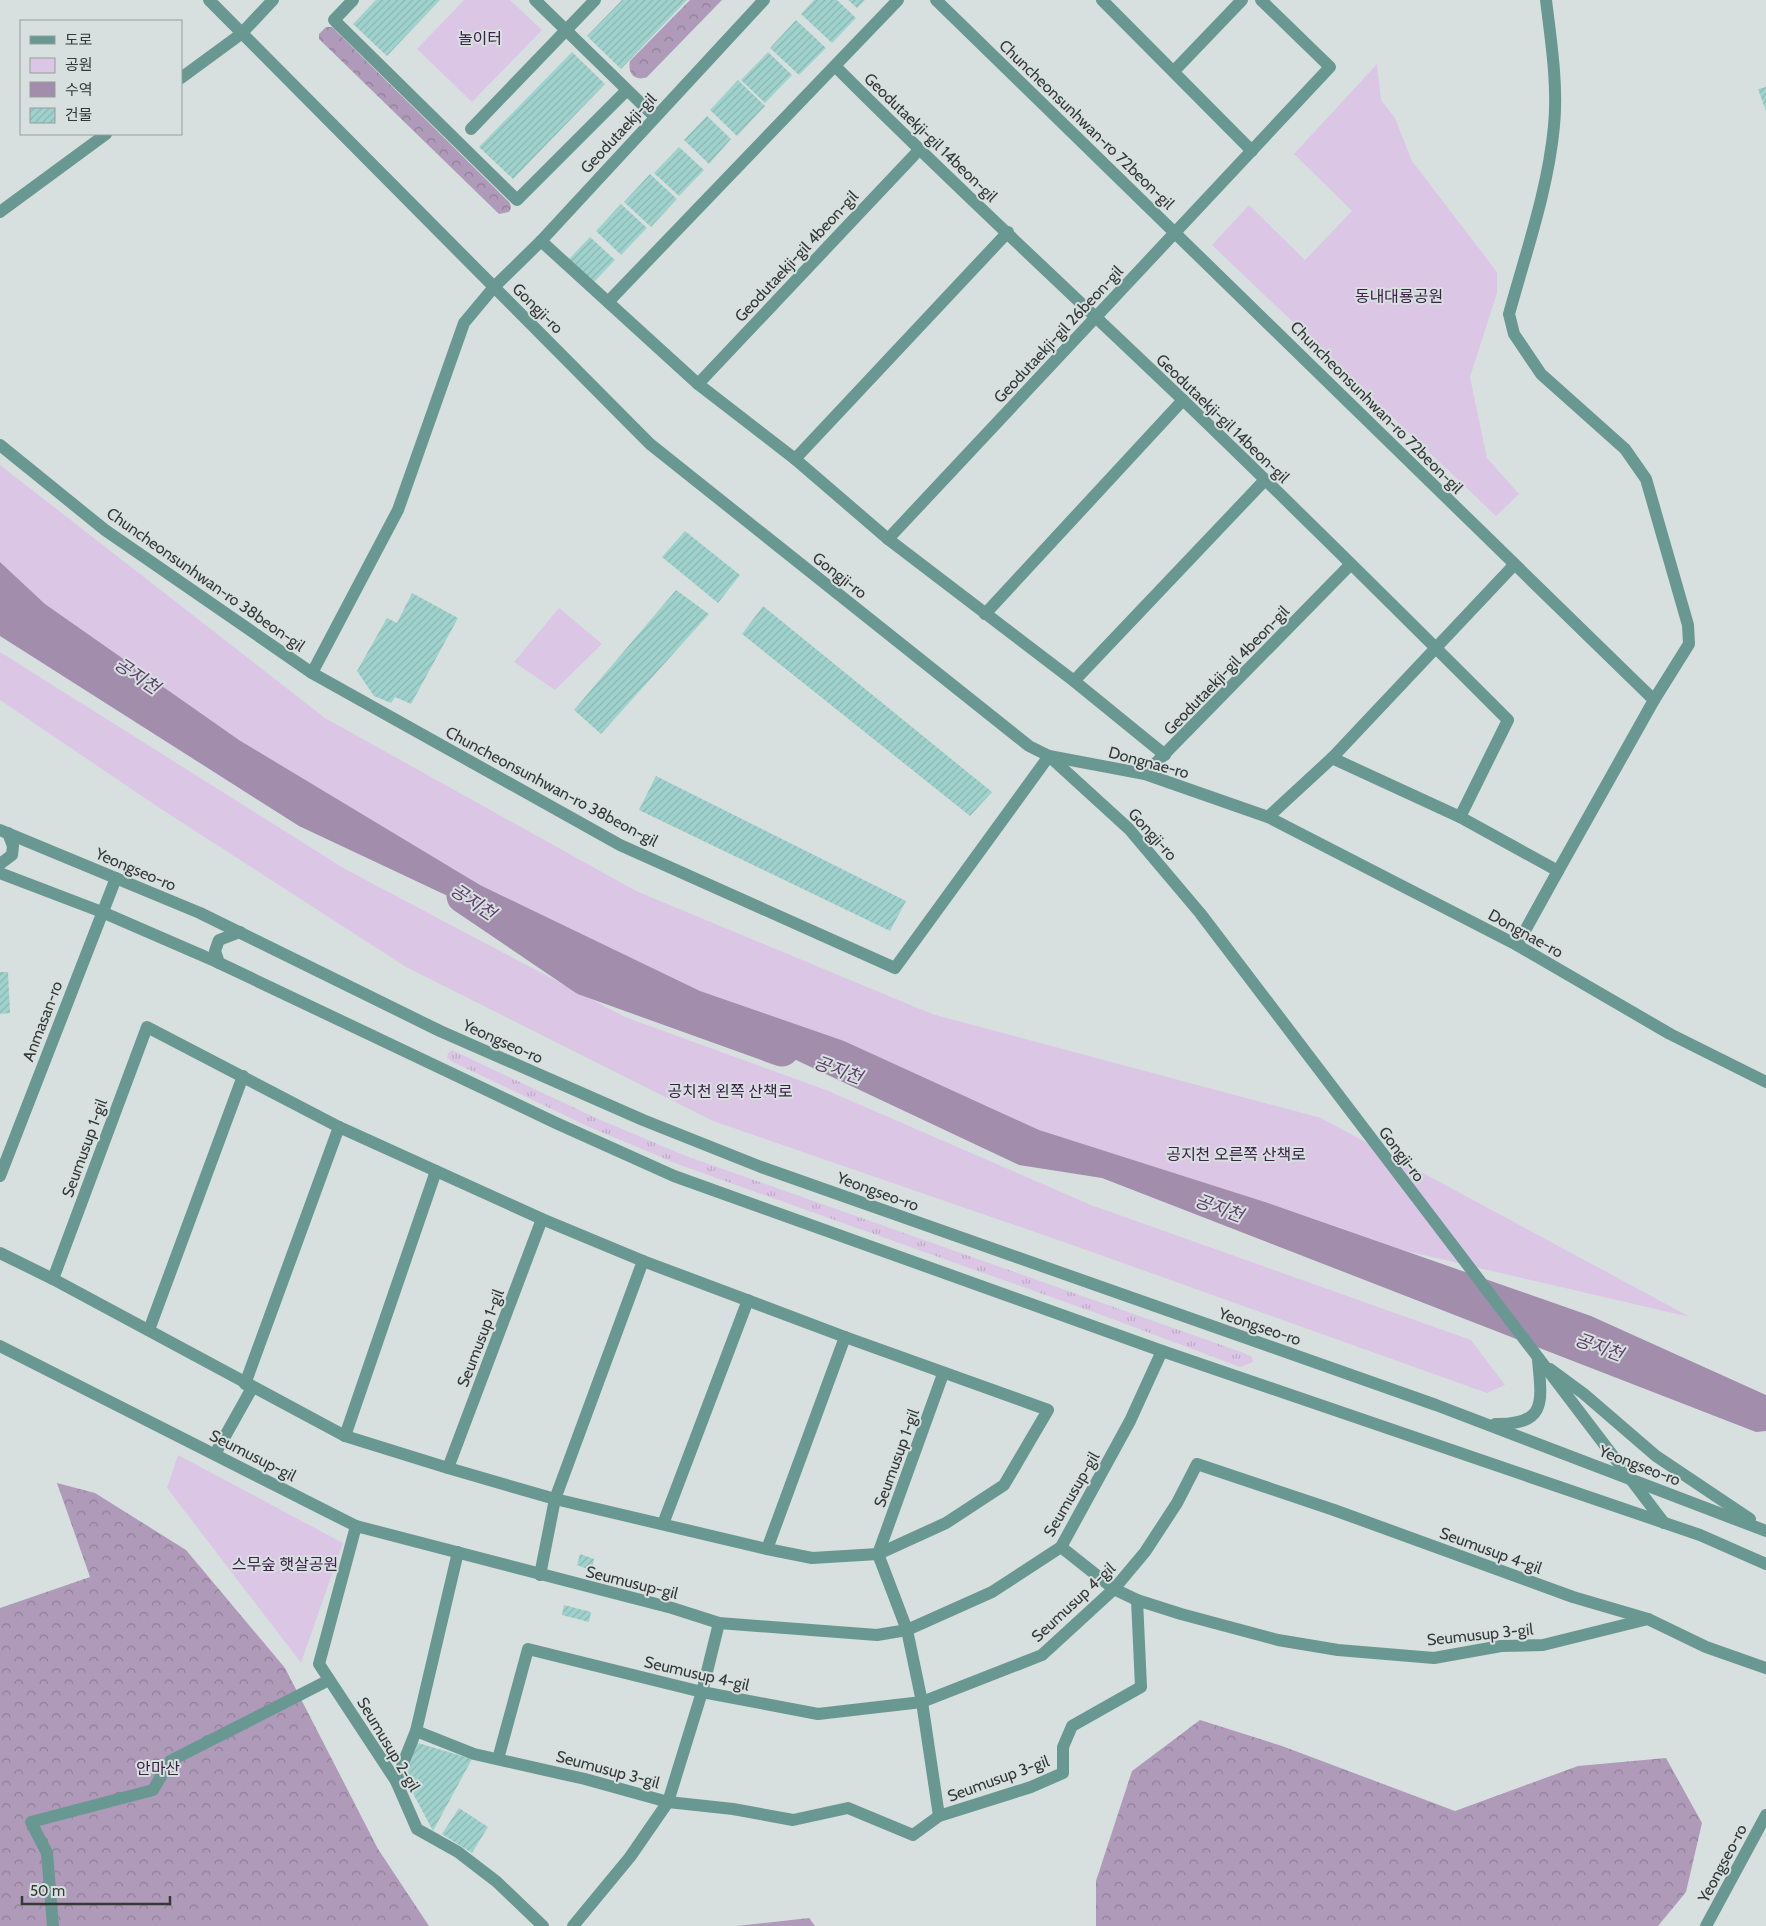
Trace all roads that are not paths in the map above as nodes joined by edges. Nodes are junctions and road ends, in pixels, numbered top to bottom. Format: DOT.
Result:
graph roads {
  1 [pos="209,0"];
  2 [pos="273,0"];
  3 [pos="353,0"];
  4 [pos="535,0"];
  5 [pos="764,0"];
  6 [pos="898,0"];
  7 [pos="936,0"];
  8 [pos="1102,0"];
  9 [pos="1242,0"];
  10 [pos="1261,0"];
  11 [pos="1546,0"];
  12 [pos="589,2"];
  13 [pos="566,30"];
  14 [pos="241,34"];
  15 [pos="835,66"];
  16 [pos="1174,72"];
  17 [pos="182,77"];
  18 [pos="627,90"];
  19 [pos="655,117"];
  20 [pos="471,129"];
  21 [pos="105,135"];
  22 [pos="918,150"];
  23 [pos="1252,151"];
  24 [pos="0,212"];
  25 [pos="1008,232"];
  26 [pos="1177,233"];
  27 [pos="541,241"];
  28 [pos="494,287"];
  29 [pos="608,302"];
  30 [pos="1095,317"];
  31 [pos="698,384"];
  32 [pos="1183,400"];
  33 [pos="0,445"];
  34 [pos="795,459"];
  35 [pos="1264,481"];
  36 [pos="888,539"];
  37 [pos="1350,565"];
  38 [pos="1514,565"];
  39 [pos="985,614"];
  40 [pos="1436,649"];
  41 [pos="312,673"];
  42 [pos="1074,681"];
  43 [pos="1654,700"];
  44 [pos="1165,755"];
  45 [pos="1049,756"];
  46 [pos="1332,758"];
  47 [pos="1145,774"];
  48 [pos="1268,817"];
  49 [pos="1460,817"];
  50 [pos="4,832"];
  51 [pos="0,864"];
  52 [pos="1558,871"];
  53 [pos="0,873"];
  54 [pos="116,878"];
  55 [pos="102,912"];
  56 [pos="240,932"];
  57 [pos="1517,945"];
  58 [pos="220,963"];
  59 [pos="243,1076"];
  60 [pos="1766,1082"];
  61 [pos="339,1127"];
  62 [pos="436,1172"];
  63 [pos="0,1176"];
  64 [pos="542,1219"];
  65 [pos="0,1253"];
  66 [pos="643,1261"];
  67 [pos="53,1279"];
  68 [pos="748,1300"];
  69 [pos="149,1330"];
  70 [pos="845,1337"];
  71 [pos="0,1346"];
  72 [pos="1162,1351"];
  73 [pos="1538,1360"];
  74 [pos="943,1374"];
  75 [pos="1562,1382"];
  76 [pos="248,1386"];
  77 [pos="1486,1424"];
  78 [pos="345,1436"];
  79 [pos="215,1454"];
  80 [pos="448,1468"];
  81 [pos="1629,1478"];
  82 [pos="555,1499"];
  83 [pos="1664,1522"];
  84 [pos="663,1524"];
  85 [pos="356,1526"];
  86 [pos="1766,1530"];
  87 [pos="1061,1547"];
  88 [pos="767,1549"];
  89 [pos="458,1552"];
  90 [pos="878,1554"];
  91 [pos="1766,1564"];
  92 [pos="540,1575"];
  93 [pos="1114,1589"];
  94 [pos="1137,1600"];
  95 [pos="1648,1619"];
  96 [pos="719,1623"];
  97 [pos="907,1630"];
  98 [pos="1766,1668"];
  99 [pos="329,1680"];
  100 [pos="702,1692"];
  101 [pos="922,1702"];
  102 [pos="416,1731"];
  103 [pos="498,1759"];
  104 [pos="396,1781"];
  105 [pos="668,1802"];
  106 [pos="1766,1814"];
  107 [pos="940,1816"];
  108 [pos="52,1926"];
  109 [pos="543,1926"];
  110 [pos="574,1926"];
  111 [pos="1706,1926"];
  1 -- 14 [label="street, Gongji-ro"];
  2 -- 14 [label="street"];
  3 -- 18 [label="street"];
  4 -- 13 [label="street"];
  5 -- 19 [label="street, Geodutaekji-gil"];
  6 -- 15 [label="street"];
  7 -- 26 [label="street, Chuncheonsunhwan-ro 72beon-gil"];
  8 -- 16 [label="street"];
  9 -- 16 [label="street"];
  10 -- 23 [label="street, Geodutaekji-gil 26beon-gil"];
  11 -- 43 [label="street"];
  12 -- 13 [label="street"];
  13 -- 18 [label="street"];
  13 -- 20 [label="street"];
  14 -- 17 [label="street"];
  14 -- 28 [label="street, Gongji-ro"];
  15 -- 22 [label="street, Geodutaekji-gil 14beon-gil"];
  15 -- 29 [label="street"];
  16 -- 23 [label="street"];
  18 -- 19 [label="street"];
  19 -- 27 [label="street, Geodutaekji-gil"];
  21 -- 24 [label="street"];
  22 -- 25 [label="street, Geodutaekji-gil 14beon-gil"];
  22 -- 31 [label="street, Geodutaekji-gil 4beon-gil"];
  23 -- 26 [label="street, Geodutaekji-gil 26beon-gil"];
  25 -- 30 [label="street, Geodutaekji-gil 14beon-gil"];
  25 -- 34 [label="street"];
  26 -- 30 [label="street, Geodutaekji-gil 26beon-gil"];
  26 -- 38 [label="street, Chuncheonsunhwan-ro 72beon-gil"];
  27 -- 28 [label="street, Geodutaekji-gil"];
  27 -- 29 [label="street, Geodutaekji-gil 4beon-gil"];
  28 -- 41 [label="street, Gongji-ro"];
  28 -- 45 [label="street, Gongji-ro"];
  29 -- 31 [label="street, Geodutaekji-gil 4beon-gil"];
  30 -- 32 [label="street, Geodutaekji-gil 14beon-gil"];
  30 -- 36 [label="street, Geodutaekji-gil 26beon-gil"];
  31 -- 34 [label="street, Geodutaekji-gil 4beon-gil"];
  32 -- 35 [label="street, Geodutaekji-gil 14beon-gil"];
  32 -- 39 [label="street"];
  33 -- 41 [label="street, Chuncheonsunhwan-ro 38beon-gil"];
  34 -- 36 [label="street, Geodutaekji-gil 4beon-gil"];
  35 -- 37 [label="street, Geodutaekji-gil 14beon-gil"];
  35 -- 42 [label="street"];
  36 -- 39 [label="street, Geodutaekji-gil 4beon-gil"];
  37 -- 40 [label="street, Geodutaekji-gil 14beon-gil"];
  37 -- 44 [label="street, Geodutaekji-gil 4beon-gil"];
  38 -- 40 [label="street"];
  38 -- 43 [label="street, Chuncheonsunhwan-ro 72beon-gil"];
  39 -- 42 [label="street, Geodutaekji-gil 4beon-gil"];
  40 -- 46 [label="street"];
  40 -- 49 [label="street, Geodutaekji-gil 14beon-gil"];
  41 -- 45 [label="street, Chuncheonsunhwan-ro 38beon-gil"];
  42 -- 44 [label="street, Geodutaekji-gil 4beon-gil"];
  43 -- 52 [label="street"];
  44 -- 47 [label="street"];
  45 -- 47 [label="street, Dongnae-ro"];
  45 -- 73 [label="street, Gongji-ro"];
  46 -- 48 [label="street"];
  46 -- 49 [label="street"];
  47 -- 48 [label="street, Dongnae-ro"];
  48 -- 57 [label="street, Dongnae-ro"];
  49 -- 52 [label="street"];
  50 -- 51 [label="street"];
  50 -- 54 [label="street, Yeongseo-ro"];
  52 -- 57 [label="street"];
  53 -- 55 [label="street"];
  54 -- 55 [label="street, Anmasan-ro"];
  54 -- 56 [label="street, Yeongseo-ro"];
  55 -- 58 [label="street"];
  55 -- 63 [label="street, Anmasan-ro"];
  56 -- 58 [label="street"];
  56 -- 77 [label="street, Yeongseo-ro"];
  57 -- 60 [label="street, Dongnae-ro"];
  58 -- 72 [label="street"];
  59 -- 61 [label="street, Seumusup 1-gil"];
  59 -- 67 [label="street, Seumusup 1-gil"];
  59 -- 69 [label="street"];
  61 -- 62 [label="street, Seumusup 1-gil"];
  61 -- 76 [label="street"];
  62 -- 64 [label="street, Seumusup 1-gil"];
  62 -- 78 [label="street"];
  64 -- 66 [label="street, Seumusup 1-gil"];
  64 -- 80 [label="street, Seumusup 1-gil"];
  65 -- 67 [label="street"];
  66 -- 68 [label="street, Seumusup 1-gil"];
  66 -- 82 [label="street"];
  67 -- 69 [label="street, Seumusup 1-gil"];
  68 -- 70 [label="street, Seumusup 1-gil"];
  68 -- 84 [label="street"];
  69 -- 76 [label="street, Seumusup 1-gil"];
  70 -- 74 [label="street, Seumusup 1-gil"];
  70 -- 88 [label="street"];
  71 -- 79 [label="street, Seumusup-gil"];
  72 -- 83 [label="street"];
  72 -- 87 [label="street, Seumusup-gil"];
  73 -- 75 [label="street, Gongji-ro"];
  73 -- 77 [label="street"];
  74 -- 90 [label="street, Seumusup 1-gil"];
  74 -- 90 [label="street, Seumusup 1-gil"];
  75 -- 81 [label="street, Gongji-ro"];
  75 -- 86 [label="street"];
  76 -- 78 [label="street, Seumusup 1-gil"];
  76 -- 79 [label="street"];
  77 -- 81 [label="street, Yeongseo-ro"];
  78 -- 80 [label="street, Seumusup 1-gil"];
  79 -- 85 [label="street, Seumusup-gil"];
  80 -- 82 [label="street, Seumusup 1-gil"];
  81 -- 83 [label="street, Gongji-ro"];
  81 -- 86 [label="street, Yeongseo-ro"];
  82 -- 84 [label="street, Seumusup 1-gil"];
  82 -- 92 [label="street"];
  83 -- 91 [label="street"];
  84 -- 88 [label="street, Seumusup 1-gil"];
  85 -- 89 [label="street, Seumusup-gil"];
  85 -- 99 [label="street, Seumusup 2-gil"];
  87 -- 93 [label="street"];
  87 -- 97 [label="street, Seumusup-gil"];
  88 -- 90 [label="street, Seumusup 1-gil"];
  89 -- 92 [label="street, Seumusup-gil"];
  89 -- 102 [label="street"];
  90 -- 97 [label="street"];
  92 -- 96 [label="street, Seumusup-gil"];
  93 -- 94 [label="street"];
  93 -- 95 [label="street, Seumusup 4-gil"];
  93 -- 101 [label="street, Seumusup 4-gil"];
  94 -- 95 [label="street, Seumusup 3-gil"];
  94 -- 107 [label="street, Seumusup 3-gil"];
  95 -- 98 [label="street, Seumusup 4-gil"];
  96 -- 97 [label="street, Seumusup-gil"];
  96 -- 100 [label="street"];
  97 -- 101 [label="street"];
  99 -- 104 [label="street, Seumusup 2-gil"];
  99 -- 108 [label="street"];
  100 -- 101 [label="street, Seumusup 4-gil"];
  100 -- 103 [label="street, Seumusup 4-gil"];
  100 -- 105 [label="street"];
  101 -- 107 [label="street"];
  102 -- 103 [label="street, Seumusup 3-gil"];
  102 -- 104 [label="street"];
  103 -- 105 [label="street, Seumusup 3-gil"];
  104 -- 109 [label="street, Seumusup 2-gil"];
  105 -- 107 [label="street, Seumusup 3-gil"];
  105 -- 110 [label="street"];
  106 -- 111 [label="street, Yeongseo-ro"];
}
